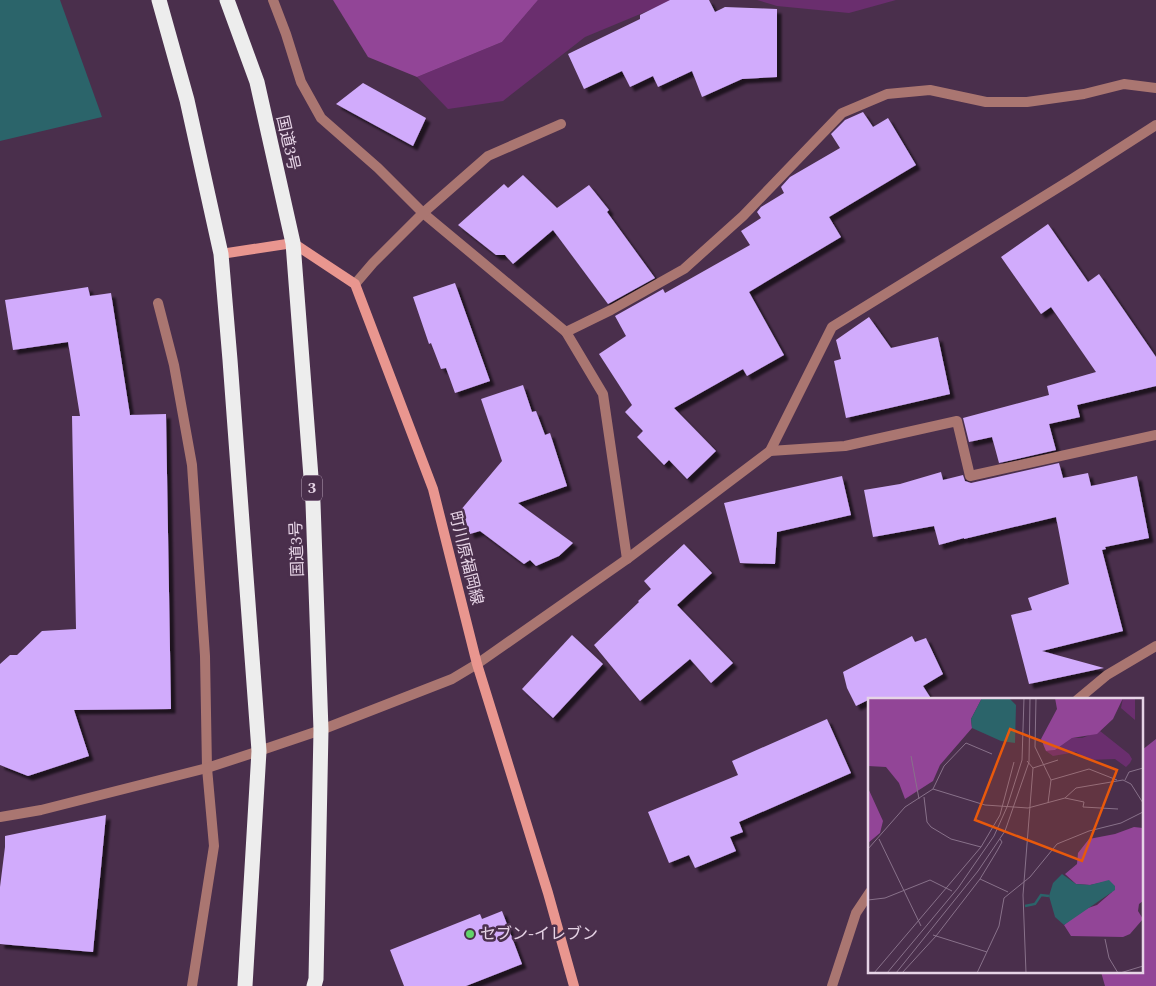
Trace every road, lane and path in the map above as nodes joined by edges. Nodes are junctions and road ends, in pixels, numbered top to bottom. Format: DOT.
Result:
graph roads {
  1 [pos="159,0"];
  2 [pos="227,0"];
  3 [pos="273,0"];
  4 [pos="1156,88"];
  5 [pos="562,124"];
  6 [pos="1156,125"];
  7 [pos="423,213"];
  8 [pos="293,243"];
  9 [pos="221,254"];
  10 [pos="355,284"];
  11 [pos="158,303"];
  12 [pos="566,332"];
  13 [pos="1156,434"];
  14 [pos="770,451"];
  15 [pos="628,559"];
  16 [pos="1156,646"];
  17 [pos="477,664"];
  18 [pos="1079,698"];
  19 [pos="321,730"];
  20 [pos="259,752"];
  21 [pos="207,768"];
  22 [pos="0,817"];
  23 [pos="868,895"];
  24 [pos="192,986"];
  25 [pos="245,986"];
  26 [pos="314,986"];
  27 [pos="574,986"];
  28 [pos="832,986"];
  1 -- 9 [label="highway"];
  2 -- 8 [label="highway, 国道3号 / 3"];
  3 -- 7 [label="street"];
  4 -- 12 [label="street"];
  5 -- 7 [label="street"];
  6 -- 14 [label="street"];
  7 -- 10 [label="street"];
  7 -- 12 [label="street"];
  8 -- 9 [label="main road"];
  8 -- 10 [label="main road"];
  8 -- 19 [label="highway, 国道3号 / 3"];
  9 -- 20 [label="highway"];
  10 -- 17 [label="main road, 町川原福岡線"];
  11 -- 21 [label="street"];
  12 -- 15 [label="street"];
  13 -- 14 [label="street"];
  14 -- 15 [label="street"];
  15 -- 17 [label="street"];
  16 -- 18 [label="street"];
  17 -- 19 [label="street"];
  17 -- 27 [label="main road, 町川原福岡線"];
  19 -- 20 [label="street"];
  19 -- 26 [label="highway, 国道3号 / 3"];
  20 -- 21 [label="street"];
  20 -- 25 [label="highway"];
  21 -- 22 [label="street"];
  21 -- 24 [label="street"];
  23 -- 28 [label="street"];
}
